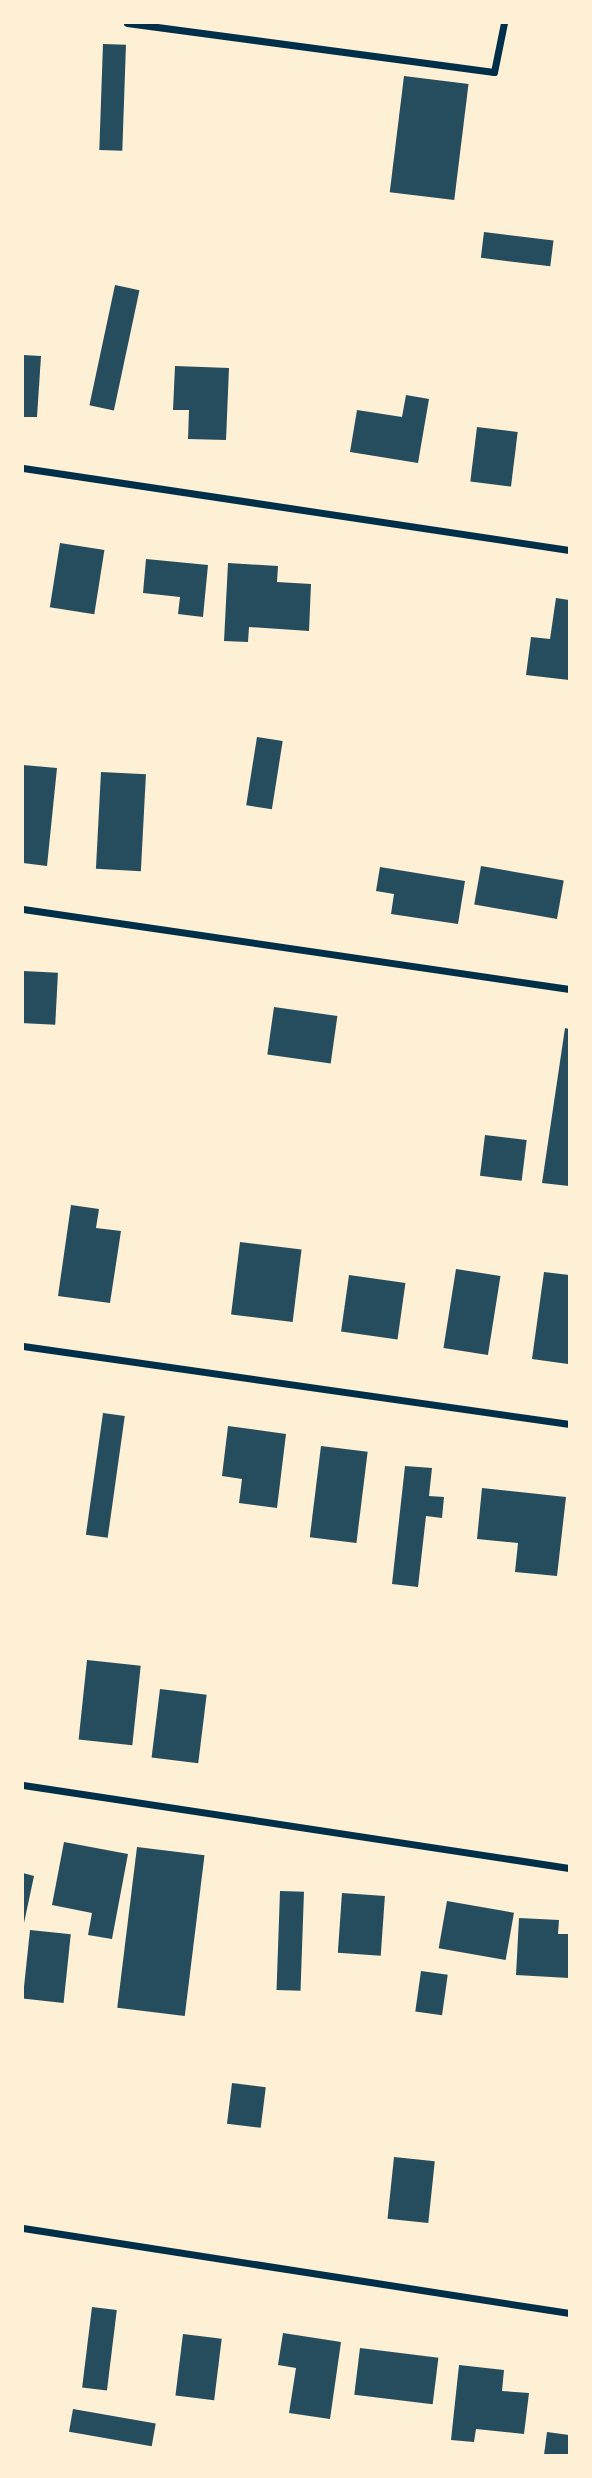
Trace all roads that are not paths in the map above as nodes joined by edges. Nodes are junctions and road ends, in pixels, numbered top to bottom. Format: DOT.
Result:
graph roads {
  1 [pos="127,23"];
  2 [pos="504,23"];
  3 [pos="23,468"];
  4 [pos="569,550"];
  5 [pos="23,909"];
  6 [pos="569,989"];
  7 [pos="23,1346"];
  8 [pos="569,1424"];
  9 [pos="23,1785"];
  10 [pos="569,1867"];
  11 [pos="23,2228"];
  12 [pos="569,2313"];
  1 -- 2 [label="street"];
  3 -- 4 [label="street"];
  5 -- 6 [label="street"];
  7 -- 8 [label="street"];
  9 -- 10 [label="street"];
  11 -- 12 [label="street"];
}
